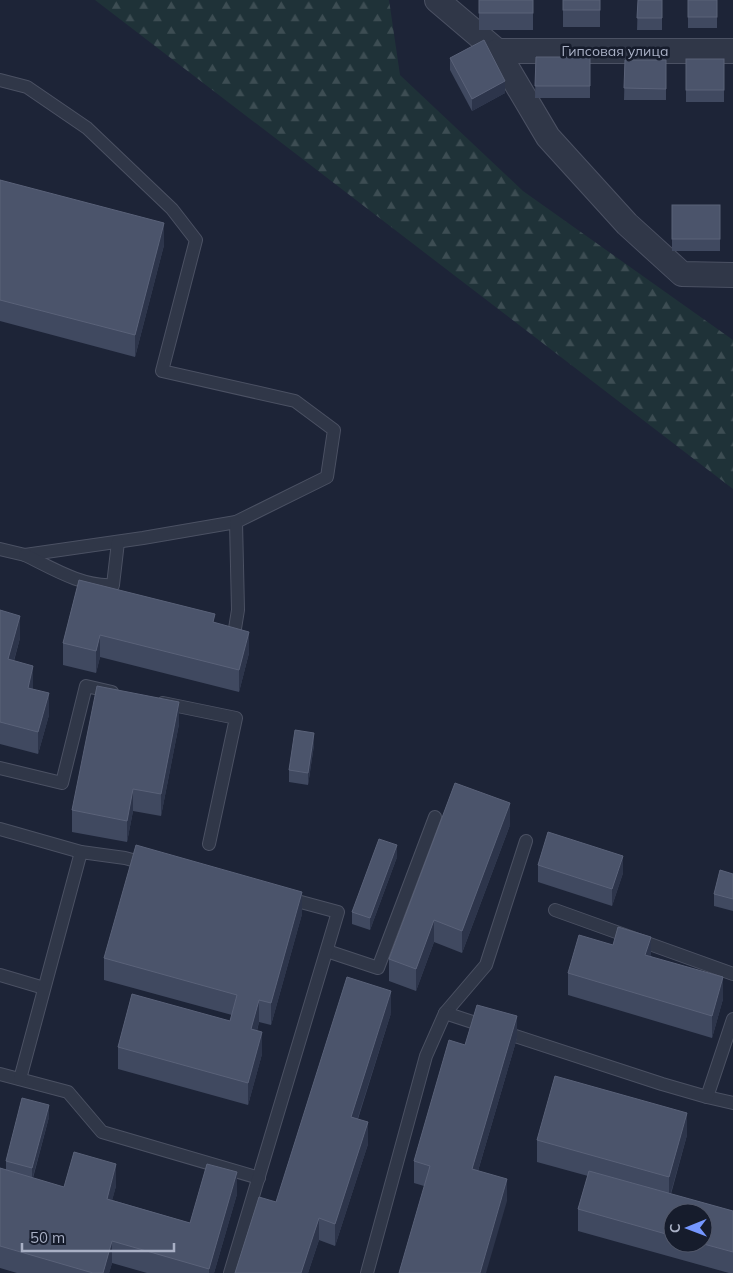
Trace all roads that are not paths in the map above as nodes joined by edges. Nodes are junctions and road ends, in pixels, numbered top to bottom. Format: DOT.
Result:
graph roads {
  1 [pos="436,0"];
  2 [pos="497,51"];
  3 [pos="733,51"];
  4 [pos="0,80"];
  5 [pos="733,275"];
  6 [pos="236,522"];
  7 [pos="118,542"];
  8 [pos="0,550"];
  9 [pos="25,554"];
  10 [pos="233,642"];
  11 [pos="123,694"];
  12 [pos="152,700"];
  13 [pos="0,768"];
  14 [pos="435,817"];
  15 [pos="0,829"];
  16 [pos="526,841"];
  17 [pos="209,844"];
  18 [pos="81,852"];
  19 [pos="162,867"];
  20 [pos="274,895"];
  21 [pos="555,910"];
  22 [pos="327,951"];
  23 [pos="733,974"];
  24 [pos="0,975"];
  25 [pos="44,988"];
  26 [pos="445,1013"];
  27 [pos="733,1019"];
  28 [pos="0,1074"];
  29 [pos="20,1079"];
  30 [pos="707,1096"];
  31 [pos="733,1103"];
  32 [pos="259,1178"];
  33 [pos="230,1273"];
  34 [pos="367,1273"];
  1 -- 2 [label="street"];
  2 -- 3 [label="street, Гипсовая улица"];
  2 -- 5 [label="street"];
  4 -- 6 [label="lane"];
  6 -- 7 [label="lane"];
  6 -- 10 [label="lane"];
  7 -- 9 [label="lane"];
  7 -- 9 [label="lane"];
  8 -- 9 [label="lane"];
  11 -- 13 [label="lane"];
  12 -- 17 [label="lane"];
  14 -- 22 [label="lane"];
  15 -- 18 [label="lane"];
  16 -- 26 [label="lane"];
  18 -- 19 [label="lane"];
  18 -- 25 [label="lane"];
  20 -- 22 [label="lane"];
  21 -- 23 [label="lane"];
  22 -- 32 [label="lane"];
  24 -- 25 [label="lane"];
  25 -- 29 [label="lane"];
  26 -- 30 [label="lane"];
  26 -- 34 [label="lane"];
  27 -- 30 [label="lane"];
  28 -- 29 [label="lane"];
  29 -- 32 [label="lane"];
  30 -- 31 [label="lane"];
  32 -- 33 [label="lane"];
}
